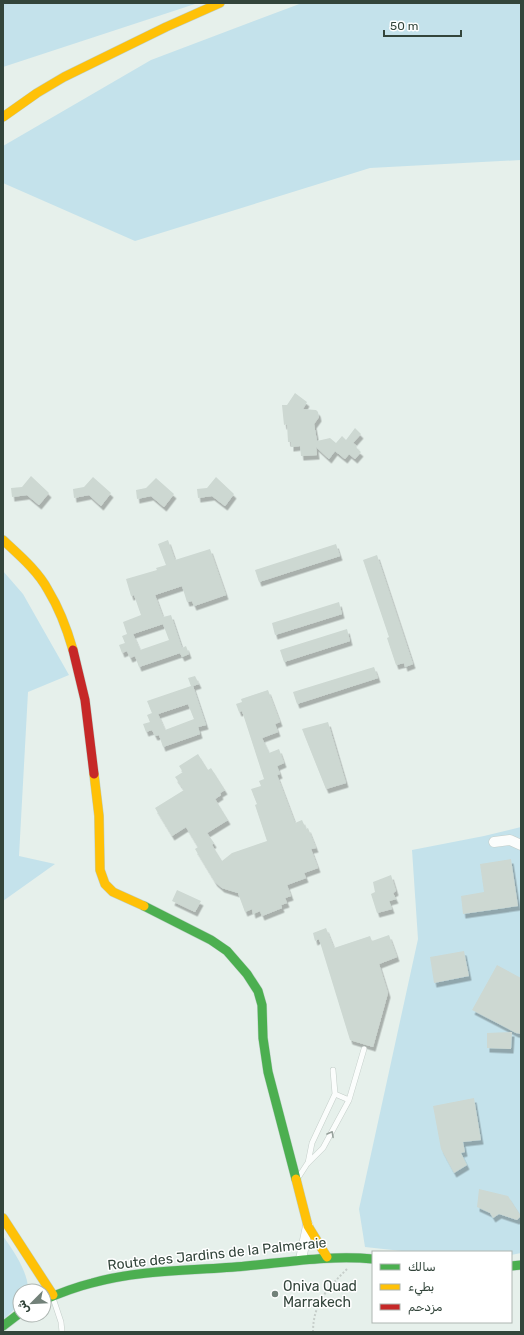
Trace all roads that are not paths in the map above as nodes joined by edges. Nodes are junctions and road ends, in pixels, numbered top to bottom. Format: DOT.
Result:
graph roads {
  1 [pos="220,3"];
  2 [pos="3,117"];
  3 [pos="3,540"];
  4 [pos="494,842"];
  5 [pos="521,845"];
  6 [pos="364,1049"];
  7 [pos="333,1070"];
  8 [pos="335,1094"];
  9 [pos="349,1100"];
  10 [pos="307,1164"];
  11 [pos="296,1180"];
  12 [pos="3,1218"];
  13 [pos="308,1226"];
  14 [pos="327,1257"];
  15 [pos="301,1259"];
  16 [pos="372,1259"];
  17 [pos="40,1283"];
  18 [pos="52,1297"];
  19 [pos="52,1305"];
  20 [pos="12,1319"];
  21 [pos="3,1326"];
  22 [pos="62,1332"];
  1 -- 2 [label="street"];
  3 -- 11 [label="street"];
  4 -- 5 [label="street"];
  6 -- 9 [label="lane"];
  7 -- 8 [label="lane"];
  8 -- 9 [label="lane"];
  8 -- 10 [label="lane"];
  10 -- 9 [label="lane, one-way"];
  10 -- 11 [label="lane"];
  11 -- 13 [label="street"];
  12 -- 17 [label="street"];
  13 -- 14 [label="street"];
  13 -- 15 [label="street"];
  14 -- 15 [label="street, Route des Jardins de la Palmeraie"];
  14 -- 16 [label="street, Route des Jardins de la Palmeraie"];
  15 -- 18 [label="street, Route des Jardins de la Palmeraie"];
  19 -- 22 [label="lane"];
  20 -- 21 [label="street"];
}
